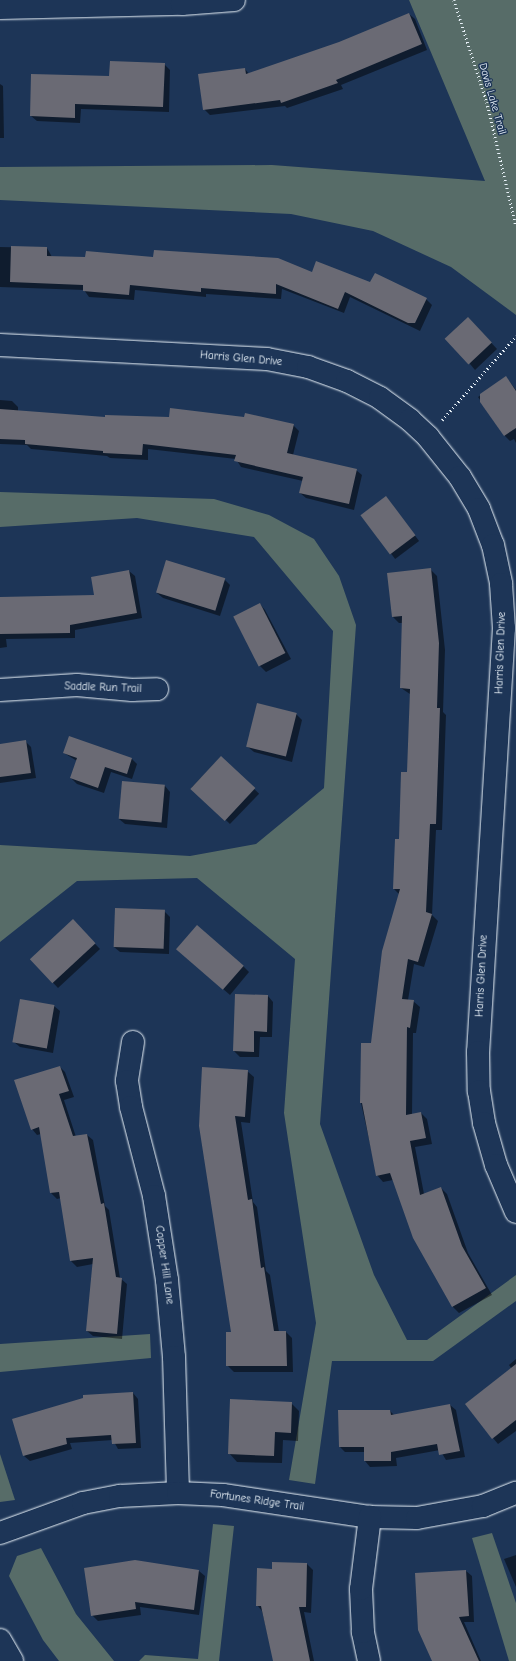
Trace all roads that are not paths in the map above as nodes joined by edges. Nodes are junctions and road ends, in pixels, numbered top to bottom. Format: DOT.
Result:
graph roads {
  1 [pos="234,0"];
  2 [pos="0,8"];
  3 [pos="0,345"];
  4 [pos="157,689"];
  5 [pos="0,690"];
  6 [pos="133,1042"];
  7 [pos="516,1212"];
  8 [pos="178,1493"];
  9 [pos="516,1493"];
  10 [pos="370,1517"];
  11 [pos="0,1533"];
  12 [pos="0,1640"];
  13 [pos="12,1661"];
  14 [pos="369,1661"];
  1 -- 2 [label="street"];
  3 -- 7 [label="street, Harris Glen Drive"];
  4 -- 5 [label="street, Saddle Run Trail"];
  6 -- 8 [label="street, Copper Hill Lane"];
  8 -- 10 [label="street, Fortunes Ridge Trail"];
  8 -- 11 [label="street, Fortunes Ridge Trail"];
  9 -- 10 [label="street, Fortunes Ridge Trail"];
  10 -- 14 [label="street"];
  12 -- 13 [label="street"];
}
